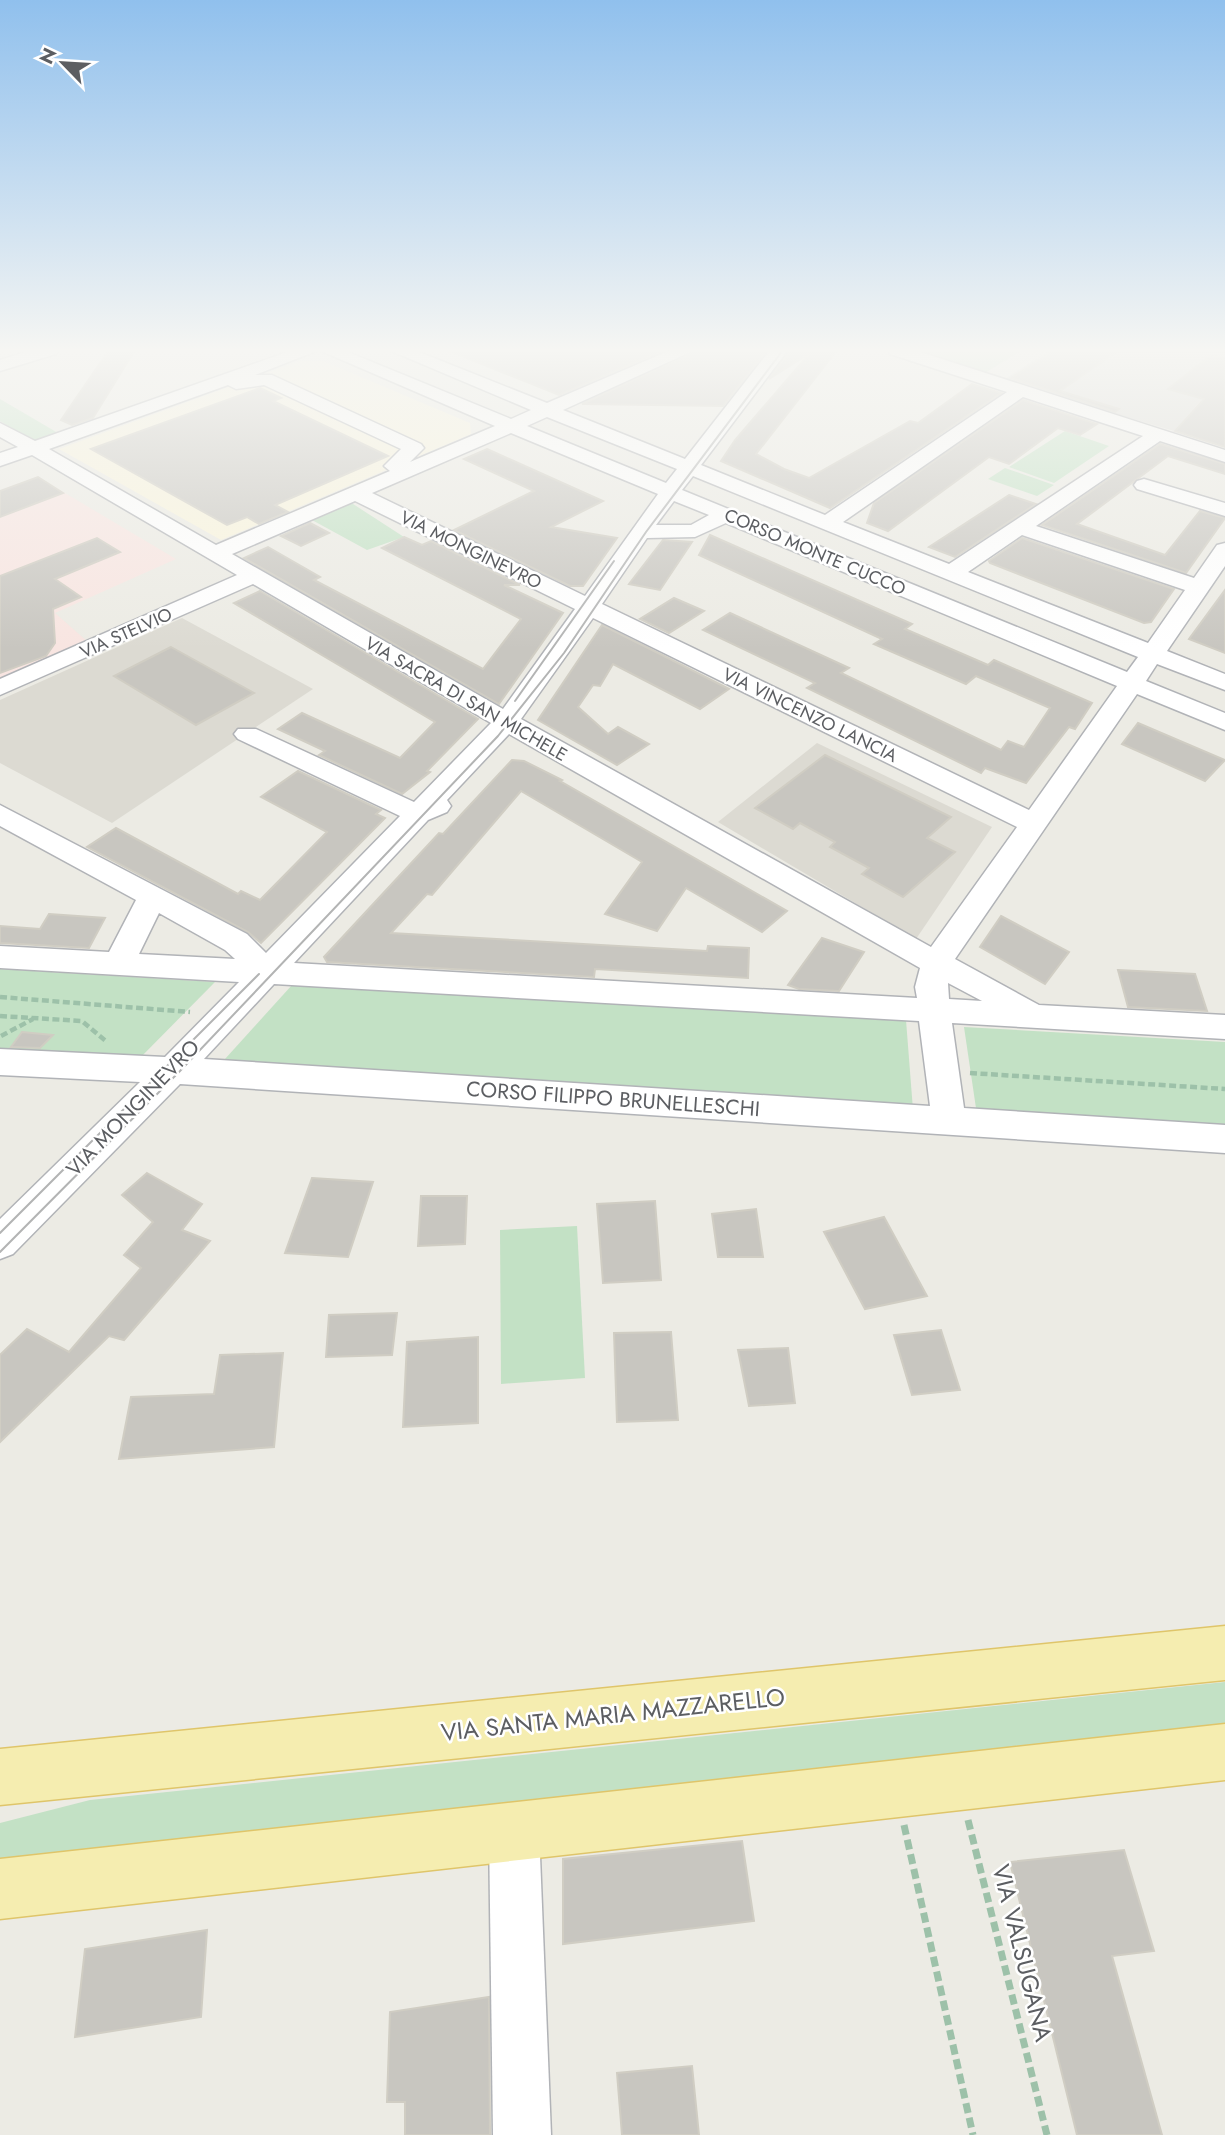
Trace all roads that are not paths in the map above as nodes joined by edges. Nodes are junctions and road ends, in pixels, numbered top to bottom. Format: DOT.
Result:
graph roads {
  1 [pos="29,450"];
  2 [pos="36,450"];
  3 [pos="413,450"];
  4 [pos="447,450"];
  5 [pos="567,450"];
  6 [pos="646,450"];
  7 [pos="702,450"];
  8 [pos="934,450"];
  9 [pos="1135,450"];
  10 [pos="1204,450"];
  11 [pos="1225,456"];
  12 [pos="0,460"];
  13 [pos="689,467"];
  14 [pos="398,468"];
  15 [pos="1144,485"];
  16 [pos="353,492"];
  17 [pos="670,492"];
  18 [pos="290,500"];
  19 [pos="1225,510"];
  20 [pos="725,514"];
  21 [pos="828,522"];
  22 [pos="1019,527"];
  23 [pos="640,532"];
  24 [pos="1225,550"];
  25 [pos="214,554"];
  26 [pos="951,573"];
  27 [pos="251,577"];
  28 [pos="1198,587"];
  29 [pos="589,607"];
  30 [pos="1151,654"];
  31 [pos="1130,683"];
  32 [pos="1225,683"];
  33 [pos="0,688"];
  34 [pos="1225,722"];
  35 [pos="513,725"];
  36 [pos="247,734"];
  37 [pos="0,814"];
  38 [pos="418,814"];
  39 [pos="1032,823"];
  40 [pos="152,897"];
  41 [pos="0,957"];
  42 [pos="937,962"];
  43 [pos="119,963"];
  44 [pos="265,971"];
  45 [pos="933,1010"];
  46 [pos="1032,1014"];
  47 [pos="1225,1027"];
  48 [pos="0,1062"];
  49 [pos="172,1071"];
  50 [pos="964,1123"];
  51 [pos="1225,1139"];
  52 [pos="0,1243"];
  53 [pos="1225,1653"];
  54 [pos="1225,1752"];
  55 [pos="0,1777"];
  56 [pos="514,1830"];
  57 [pos="0,1889"];
  58 [pos="522,2135"];
  1 -- 12 [label="street"];
  2 -- 25 [label="street, VIA SACRA DI SAN MICHELE"];
  3 -- 14 [label="street"];
  4 -- 14 [label="street"];
  5 -- 17 [label="street, CORSO MONTE CUCCO"];
  6 -- 13 [label="street, CORSO MONTE CUCCO"];
  7 -- 13 [label="street"];
  8 -- 21 [label="street"];
  9 -- 22 [label="street"];
  10 -- 11 [label="street"];
  13 -- 17 [label="street"];
  13 -- 21 [label="street, CORSO MONTE CUCCO"];
  14 -- 16 [label="street"];
  14 -- 18 [label="street"];
  15 -- 19 [label="street"];
  16 -- 25 [label="street"];
  16 -- 29 [label="street, VIA MONGINEVRO"];
  17 -- 20 [label="street, CORSO MONTE CUCCO"];
  17 -- 23 [label="street"];
  20 -- 23 [label="street"];
  20 -- 31 [label="street, CORSO MONTE CUCCO"];
  21 -- 26 [label="street, CORSO MONTE CUCCO"];
  22 -- 26 [label="street"];
  22 -- 28 [label="street"];
  23 -- 29 [label="street"];
  24 -- 28 [label="street"];
  25 -- 27 [label="street, VIA SACRA DI SAN MICHELE"];
  26 -- 30 [label="street, CORSO MONTE CUCCO"];
  27 -- 33 [label="street, VIA STELVIO"];
  27 -- 35 [label="street, VIA SACRA DI SAN MICHELE"];
  28 -- 30 [label="street"];
  29 -- 35 [label="street"];
  29 -- 39 [label="street, VIA VINCENZO LANCIA"];
  30 -- 31 [label="street"];
  30 -- 32 [label="street, CORSO MONTE CUCCO"];
  31 -- 34 [label="street, CORSO MONTE CUCCO"];
  31 -- 39 [label="street"];
  35 -- 38 [label="street, VIA MONGINEVRO"];
  35 -- 42 [label="street, VIA SACRA DI SAN MICHELE"];
  36 -- 38 [label="street"];
  37 -- 40 [label="street"];
  38 -- 44 [label="street, VIA MONGINEVRO"];
  39 -- 42 [label="street"];
  40 -- 43 [label="street"];
  40 -- 44 [label="street"];
  41 -- 43 [label="street"];
  42 -- 45 [label="street"];
  42 -- 46 [label="street, VIA SACRA DI SAN MICHELE"];
  43 -- 44 [label="street"];
  44 -- 45 [label="street"];
  44 -- 49 [label="street, VIA MONGINEVRO"];
  45 -- 46 [label="street"];
  45 -- 50 [label="street"];
  46 -- 47 [label="street"];
  48 -- 49 [label="street, CORSO FILIPPO BRUNELLESCHI"];
  49 -- 50 [label="street, CORSO FILIPPO BRUNELLESCHI"];
  49 -- 52 [label="street, VIA MONGINEVRO"];
  50 -- 51 [label="street, CORSO FILIPPO BRUNELLESCHI"];
  53 -- 55 [label="main road, VIA SANTA MARIA MAZZARELLO"];
  54 -- 56 [label="main road"];
  56 -- 57 [label="main road"];
  56 -- 58 [label="street"];
}
